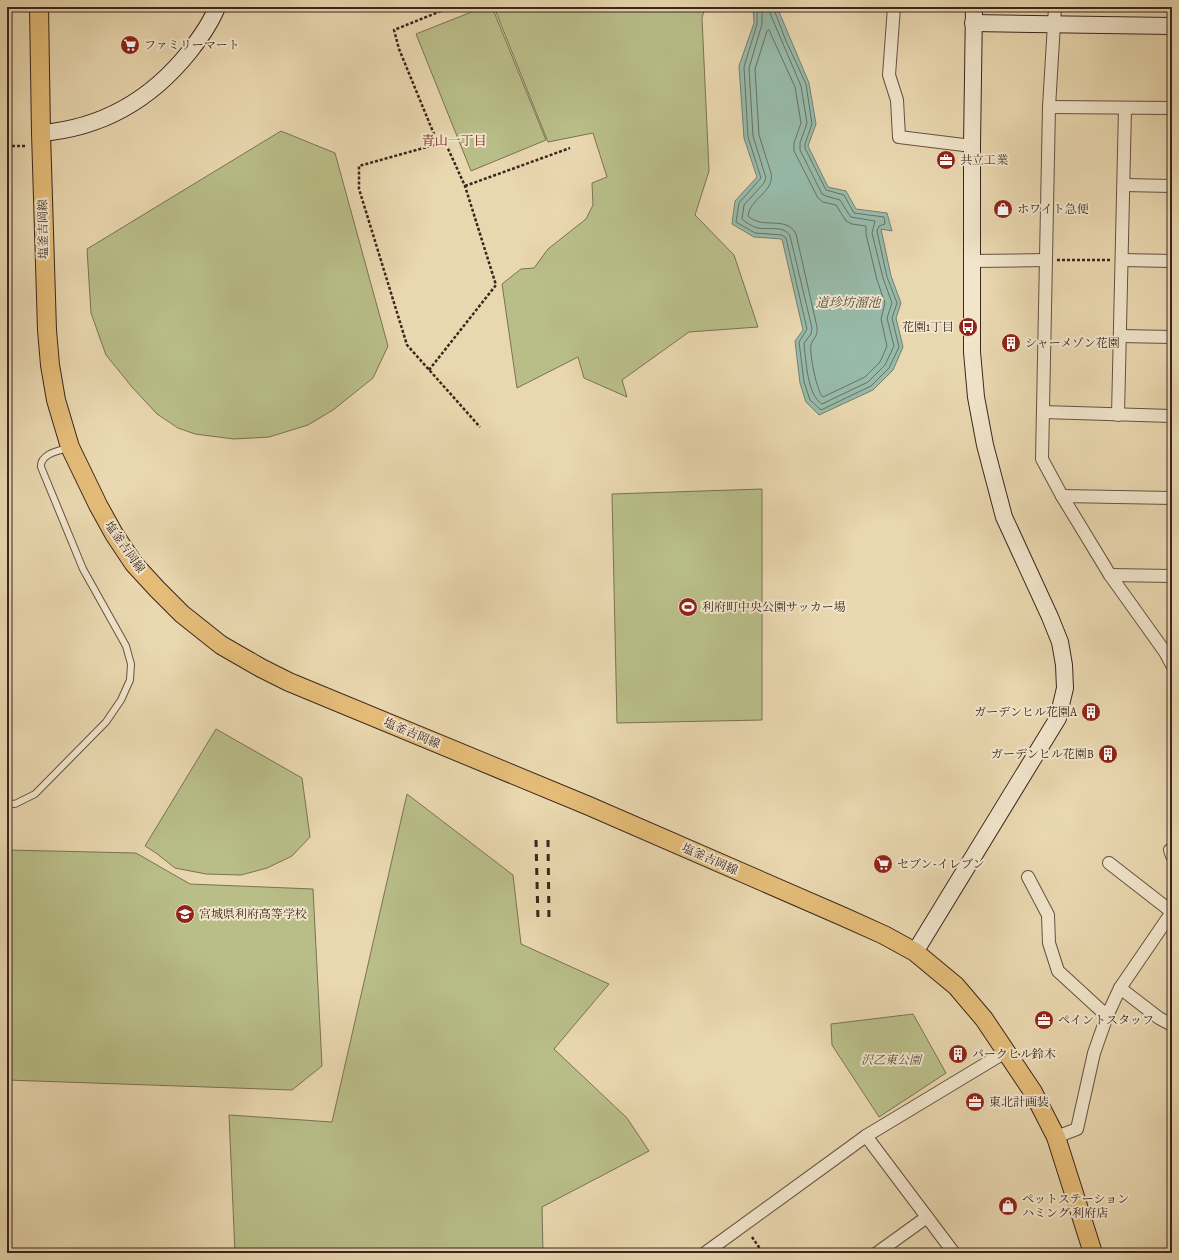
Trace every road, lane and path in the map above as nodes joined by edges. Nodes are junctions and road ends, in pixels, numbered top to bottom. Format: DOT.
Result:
graph roads {
  1 [pos="40,7"];
  2 [pos="217,7"];
  3 [pos="451,7"];
  4 [pos="894,7"];
  5 [pos="974,7"];
  6 [pos="1055,7"];
  7 [pos="973,23"];
  8 [pos="1054,24"];
  9 [pos="1172,26"];
  10 [pos="1049,107"];
  11 [pos="1125,108"];
  12 [pos="1172,108"];
  13 [pos="41,133"];
  14 [pos="438,144"];
  15 [pos="7,146"];
  16 [pos="25,146"];
  17 [pos="972,146"];
  18 [pos="570,148"];
  19 [pos="1124,185"];
  20 [pos="465,186"];
  21 [pos="1172,186"];
  22 [pos="1046,260"];
  23 [pos="1122,260"];
  24 [pos="972,261"];
  25 [pos="1172,261"];
  26 [pos="1120,336"];
  27 [pos="1172,338"];
  28 [pos="429,370"];
  29 [pos="1043,412"];
  30 [pos="1118,415"];
  31 [pos="1172,416"];
  32 [pos="480,427"];
  33 [pos="70,447"];
  34 [pos="1062,496"];
  35 [pos="1172,498"];
  36 [pos="1110,575"];
  37 [pos="1172,576"];
  38 [pos="1168,652"];
  39 [pos="1172,665"];
  40 [pos="7,803"];
  41 [pos="1109,863"];
  42 [pos="1028,877"];
  43 [pos="1172,912"];
  44 [pos="915,952"];
  45 [pos="1120,988"];
  46 [pos="1107,1016"];
  47 [pos="1172,1025"];
  48 [pos="1007,1051"];
  49 [pos="866,1136"];
  50 [pos="1056,1137"];
  51 [pos="927,1217"];
  52 [pos="752,1238"];
  53 [pos="705,1253"];
  54 [pos="762,1253"];
  55 [pos="877,1253"];
  56 [pos="954,1253"];
  57 [pos="1094,1253"];
  1 -- 13 [label="main road, 塩釜吉岡線"];
  2 -- 13 [label="street"];
  3 -- 14 [label="path"];
  4 -- 17 [label="street"];
  5 -- 7 [label="street"];
  6 -- 8 [label="street"];
  7 -- 8 [label="street"];
  7 -- 17 [label="street"];
  8 -- 9 [label="street"];
  8 -- 10 [label="street"];
  10 -- 11 [label="street"];
  10 -- 22 [label="street"];
  11 -- 12 [label="street"];
  11 -- 19 [label="street"];
  13 -- 33 [label="main road, 塩釜吉岡線"];
  14 -- 20 [label="path"];
  14 -- 28 [label="path"];
  15 -- 16 [label="path"];
  17 -- 24 [label="street"];
  18 -- 20 [label="path"];
  19 -- 21 [label="street"];
  19 -- 23 [label="street"];
  20 -- 28 [label="path"];
  22 -- 23 [label="path"];
  22 -- 24 [label="street"];
  22 -- 29 [label="street"];
  23 -- 25 [label="street"];
  23 -- 26 [label="street"];
  24 -- 44 [label="street"];
  26 -- 27 [label="street"];
  26 -- 30 [label="street"];
  28 -- 32 [label="path"];
  29 -- 30 [label="street"];
  29 -- 34 [label="street"];
  30 -- 31 [label="street"];
  33 -- 40 [label="lane"];
  33 -- 44 [label="main road, 塩釜吉岡線"];
  34 -- 35 [label="street"];
  34 -- 36 [label="street"];
  36 -- 37 [label="street"];
  36 -- 38 [label="street"];
  38 -- 39 [label="street"];
  41 -- 43 [label="street"];
  42 -- 46 [label="street"];
  43 -- 45 [label="street"];
  44 -- 48 [label="main road, 塩釜吉岡線"];
  45 -- 46 [label="street"];
  45 -- 47 [label="street"];
  46 -- 50 [label="street"];
  48 -- 49 [label="street"];
  48 -- 50 [label="main road, 塩釜吉岡線"];
  49 -- 51 [label="street"];
  49 -- 53 [label="street"];
  50 -- 57 [label="main road, 塩釜吉岡線"];
  51 -- 55 [label="street"];
  51 -- 56 [label="street"];
  52 -- 54 [label="path"];
}
